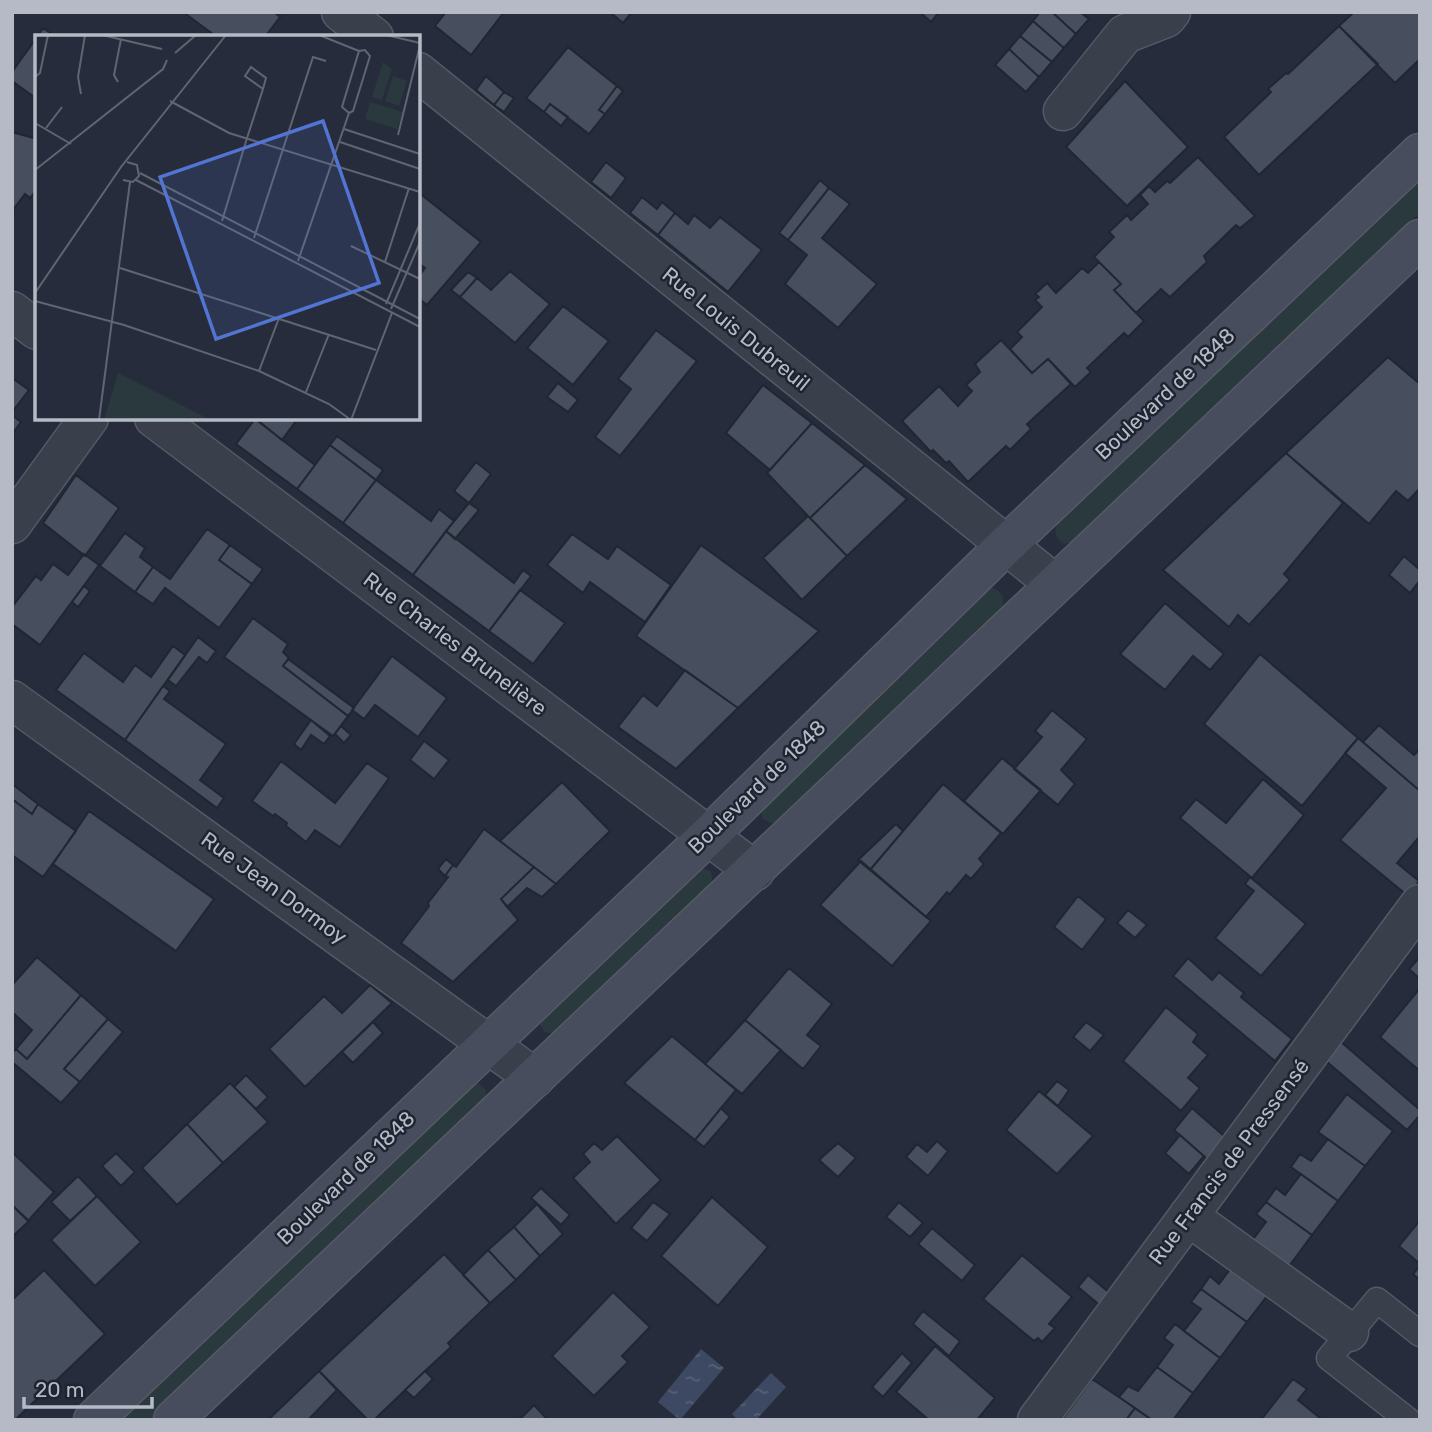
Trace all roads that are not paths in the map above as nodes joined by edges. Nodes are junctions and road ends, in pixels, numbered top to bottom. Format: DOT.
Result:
graph roads {
  1 [pos="1171,12"];
  2 [pos="420,74"];
  3 [pos="1063,111"];
  4 [pos="1420,153"];
  5 [pos="1420,239"];
  6 [pos="12,312"];
  7 [pos="35,329"];
  8 [pos="88,420"];
  9 [pos="157,420"];
  10 [pos="12,524"];
  11 [pos="1005,546"];
  12 [pos="1055,584"];
  13 [pos="12,700"];
  14 [pos="709,835"];
  15 [pos="755,870"];
  16 [pos="1420,904"];
  17 [pos="489,1043"];
  18 [pos="536,1078"];
  19 [pos="1188,1216"];
  20 [pos="1349,1332"];
  21 [pos="1420,1334"];
  22 [pos="93,1420"];
  23 [pos="173,1420"];
  24 [pos="1037,1420"];
  25 [pos="1408,1420"];
  1 -- 3 [label="street"];
  2 -- 11 [label="street, Rue Louis Dubreuil"];
  4 -- 11 [label="street, Boulevard de 1848"];
  5 -- 12 [label="street"];
  6 -- 7 [label="street"];
  8 -- 10 [label="street"];
  9 -- 14 [label="street, Rue Charles Brunelière"];
  11 -- 12 [label="street, Rue Louis Dubreuil"];
  11 -- 14 [label="street, Boulevard de 1848"];
  12 -- 15 [label="street"];
  13 -- 17 [label="street, Rue Jean Dormoy"];
  14 -- 15 [label="street, Rue Charles Brunelière"];
  14 -- 17 [label="street, Boulevard de 1848"];
  15 -- 18 [label="street"];
  16 -- 19 [label="street, Rue Francis de Pressensé"];
  17 -- 18 [label="street, Rue Jean Dormoy"];
  17 -- 22 [label="street, Boulevard de 1848"];
  18 -- 23 [label="street"];
  19 -- 20 [label="street"];
  19 -- 24 [label="street, Rue Francis de Pressensé"];
  20 -- 21 [label="lane"];
  20 -- 25 [label="lane"];
}
